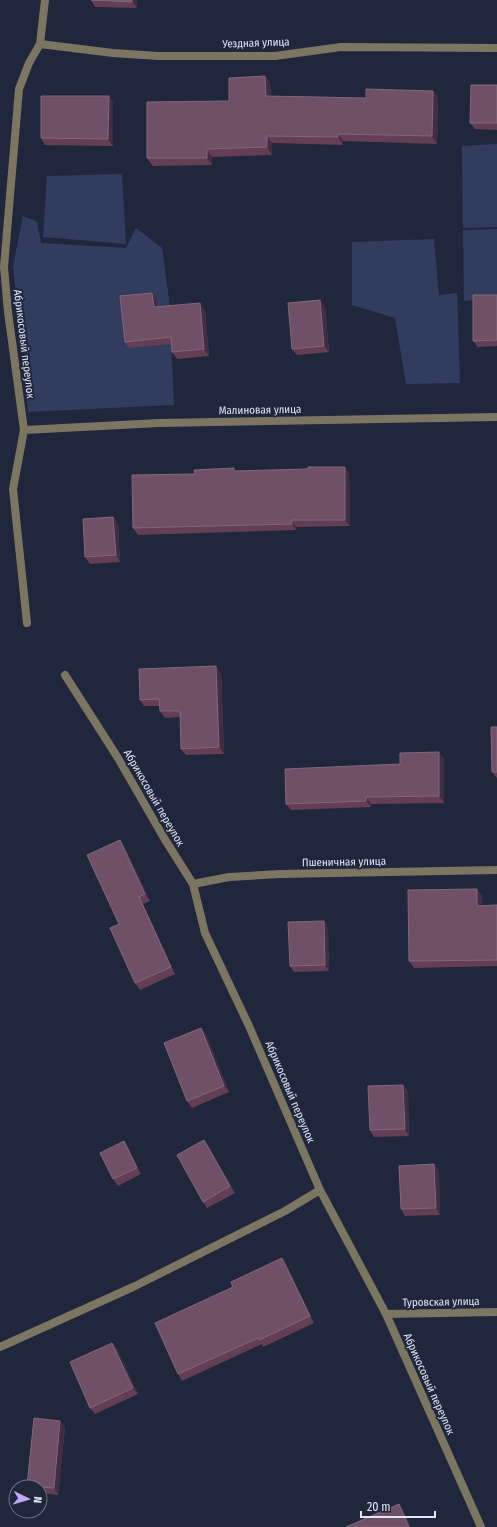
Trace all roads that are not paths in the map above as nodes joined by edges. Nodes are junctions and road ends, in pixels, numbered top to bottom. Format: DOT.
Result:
graph roads {
  1 [pos="45,0"];
  2 [pos="40,44"];
  3 [pos="497,48"];
  4 [pos="497,418"];
  5 [pos="24,430"];
  6 [pos="27,623"];
  7 [pos="65,675"];
  8 [pos="497,870"];
  9 [pos="193,884"];
  10 [pos="320,1190"];
  11 [pos="497,1312"];
  12 [pos="386,1314"];
  13 [pos="0,1347"];
  14 [pos="482,1527"];
  1 -- 2 [label="street, Абрикосовый переулок"];
  2 -- 3 [label="street, Уездная улица"];
  2 -- 5 [label="street, Абрикосовый переулок"];
  4 -- 5 [label="street, Малиновая улица"];
  5 -- 6 [label="street, Абрикосовый переулок"];
  7 -- 9 [label="street, Абрикосовый переулок"];
  8 -- 9 [label="street, Пшеничная улица"];
  9 -- 10 [label="street, Абрикосовый переулок"];
  10 -- 12 [label="street, Абрикосовый переулок"];
  10 -- 13 [label="street"];
  11 -- 12 [label="street, Туровская улица"];
  12 -- 14 [label="street, Абрикосовый переулок"];
}
